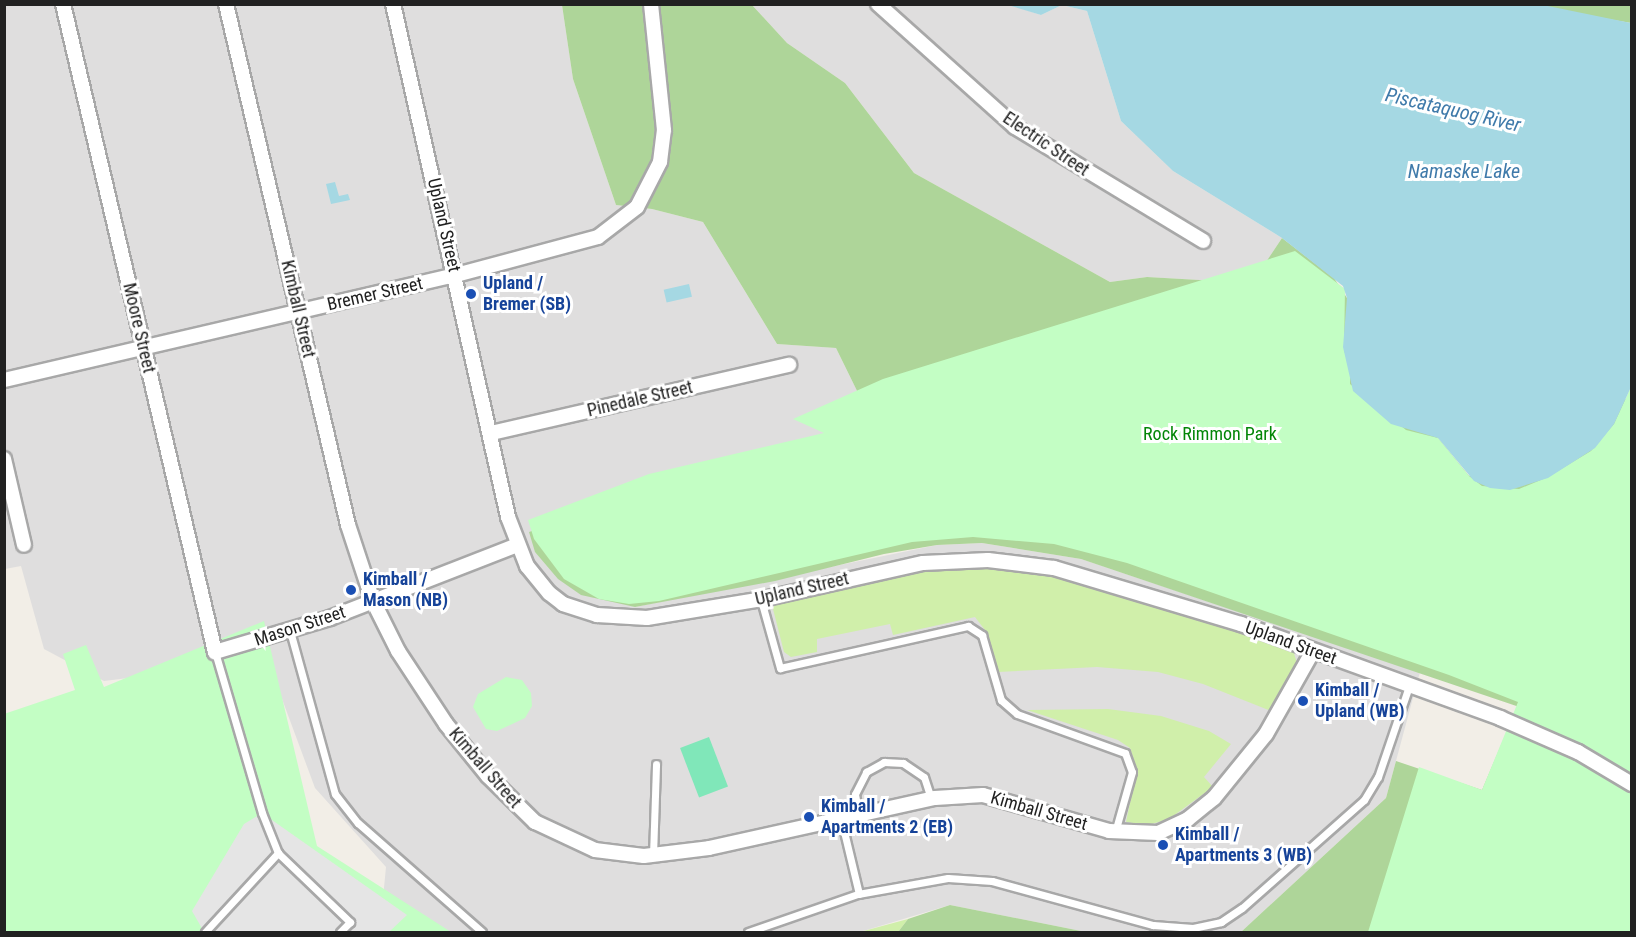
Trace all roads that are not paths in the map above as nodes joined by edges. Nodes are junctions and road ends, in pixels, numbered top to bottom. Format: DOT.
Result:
graph roads {
  1 [pos="63,4"];
  2 [pos="226,4"];
  3 [pos="393,4"];
  4 [pos="651,4"];
  5 [pos="878,4"];
  6 [pos="1203,241"];
  7 [pos="456,275"];
  8 [pos="298,312"];
  9 [pos="143,347"];
  10 [pos="789,365"];
  11 [pos="4,380"];
  12 [pos="491,433"];
  13 [pos="4,459"];
  14 [pos="24,545"];
  15 [pos="517,545"];
  16 [pos="761,600"];
  17 [pos="373,601"];
  18 [pos="290,631"];
  19 [pos="1313,651"];
  20 [pos="215,652"];
  21 [pos="1409,686"];
  22 [pos="656,764"];
  23 [pos="1632,784"];
  24 [pos="931,799"];
  25 [pos="859,815"];
  26 [pos="841,819"];
  27 [pos="1115,832"];
  28 [pos="278,853"];
  29 [pos="654,856"];
  30 [pos="859,894"];
  31 [pos="205,933"];
  32 [pos="340,933"];
  33 [pos="482,933"];
  34 [pos="748,933"];
  1 -- 9 [label="street, Moore Street"];
  2 -- 8 [label="street, Kimball Street"];
  3 -- 7 [label="street, Upland Street"];
  4 -- 7 [label="street, Bremer Street"];
  5 -- 6 [label="street, Electric Street"];
  7 -- 8 [label="street, Bremer Street"];
  7 -- 12 [label="street, Upland Street"];
  8 -- 9 [label="street, Bremer Street"];
  8 -- 17 [label="street, Kimball Street"];
  9 -- 11 [label="street, Bremer Street"];
  9 -- 20 [label="street, Moore Street"];
  10 -- 12 [label="street, Pinedale Street"];
  12 -- 15 [label="street, Upland Street"];
  13 -- 14 [label="street"];
  15 -- 16 [label="street, Upland Street"];
  15 -- 17 [label="street, Mason Street"];
  16 -- 19 [label="street, Upland Street"];
  16 -- 27 [label="lane"];
  17 -- 18 [label="street, Mason Street"];
  17 -- 29 [label="street, Kimball Street"];
  18 -- 20 [label="street, Mason Street"];
  18 -- 33 [label="lane"];
  19 -- 21 [label="street, Upland Street"];
  19 -- 27 [label="street, Kimball Street"];
  20 -- 28 [label="lane"];
  21 -- 23 [label="street, Upland Street"];
  21 -- 30 [label="lane"];
  22 -- 29 [label="lane"];
  24 -- 25 [label="street, Kimball Street"];
  24 -- 25 [label="lane"];
  24 -- 27 [label="street, Kimball Street"];
  25 -- 26 [label="street, Kimball Street"];
  26 -- 29 [label="street, Kimball Street"];
  26 -- 30 [label="lane"];
  28 -- 31 [label="lane"];
  28 -- 32 [label="lane"];
  30 -- 34 [label="lane"];
}
